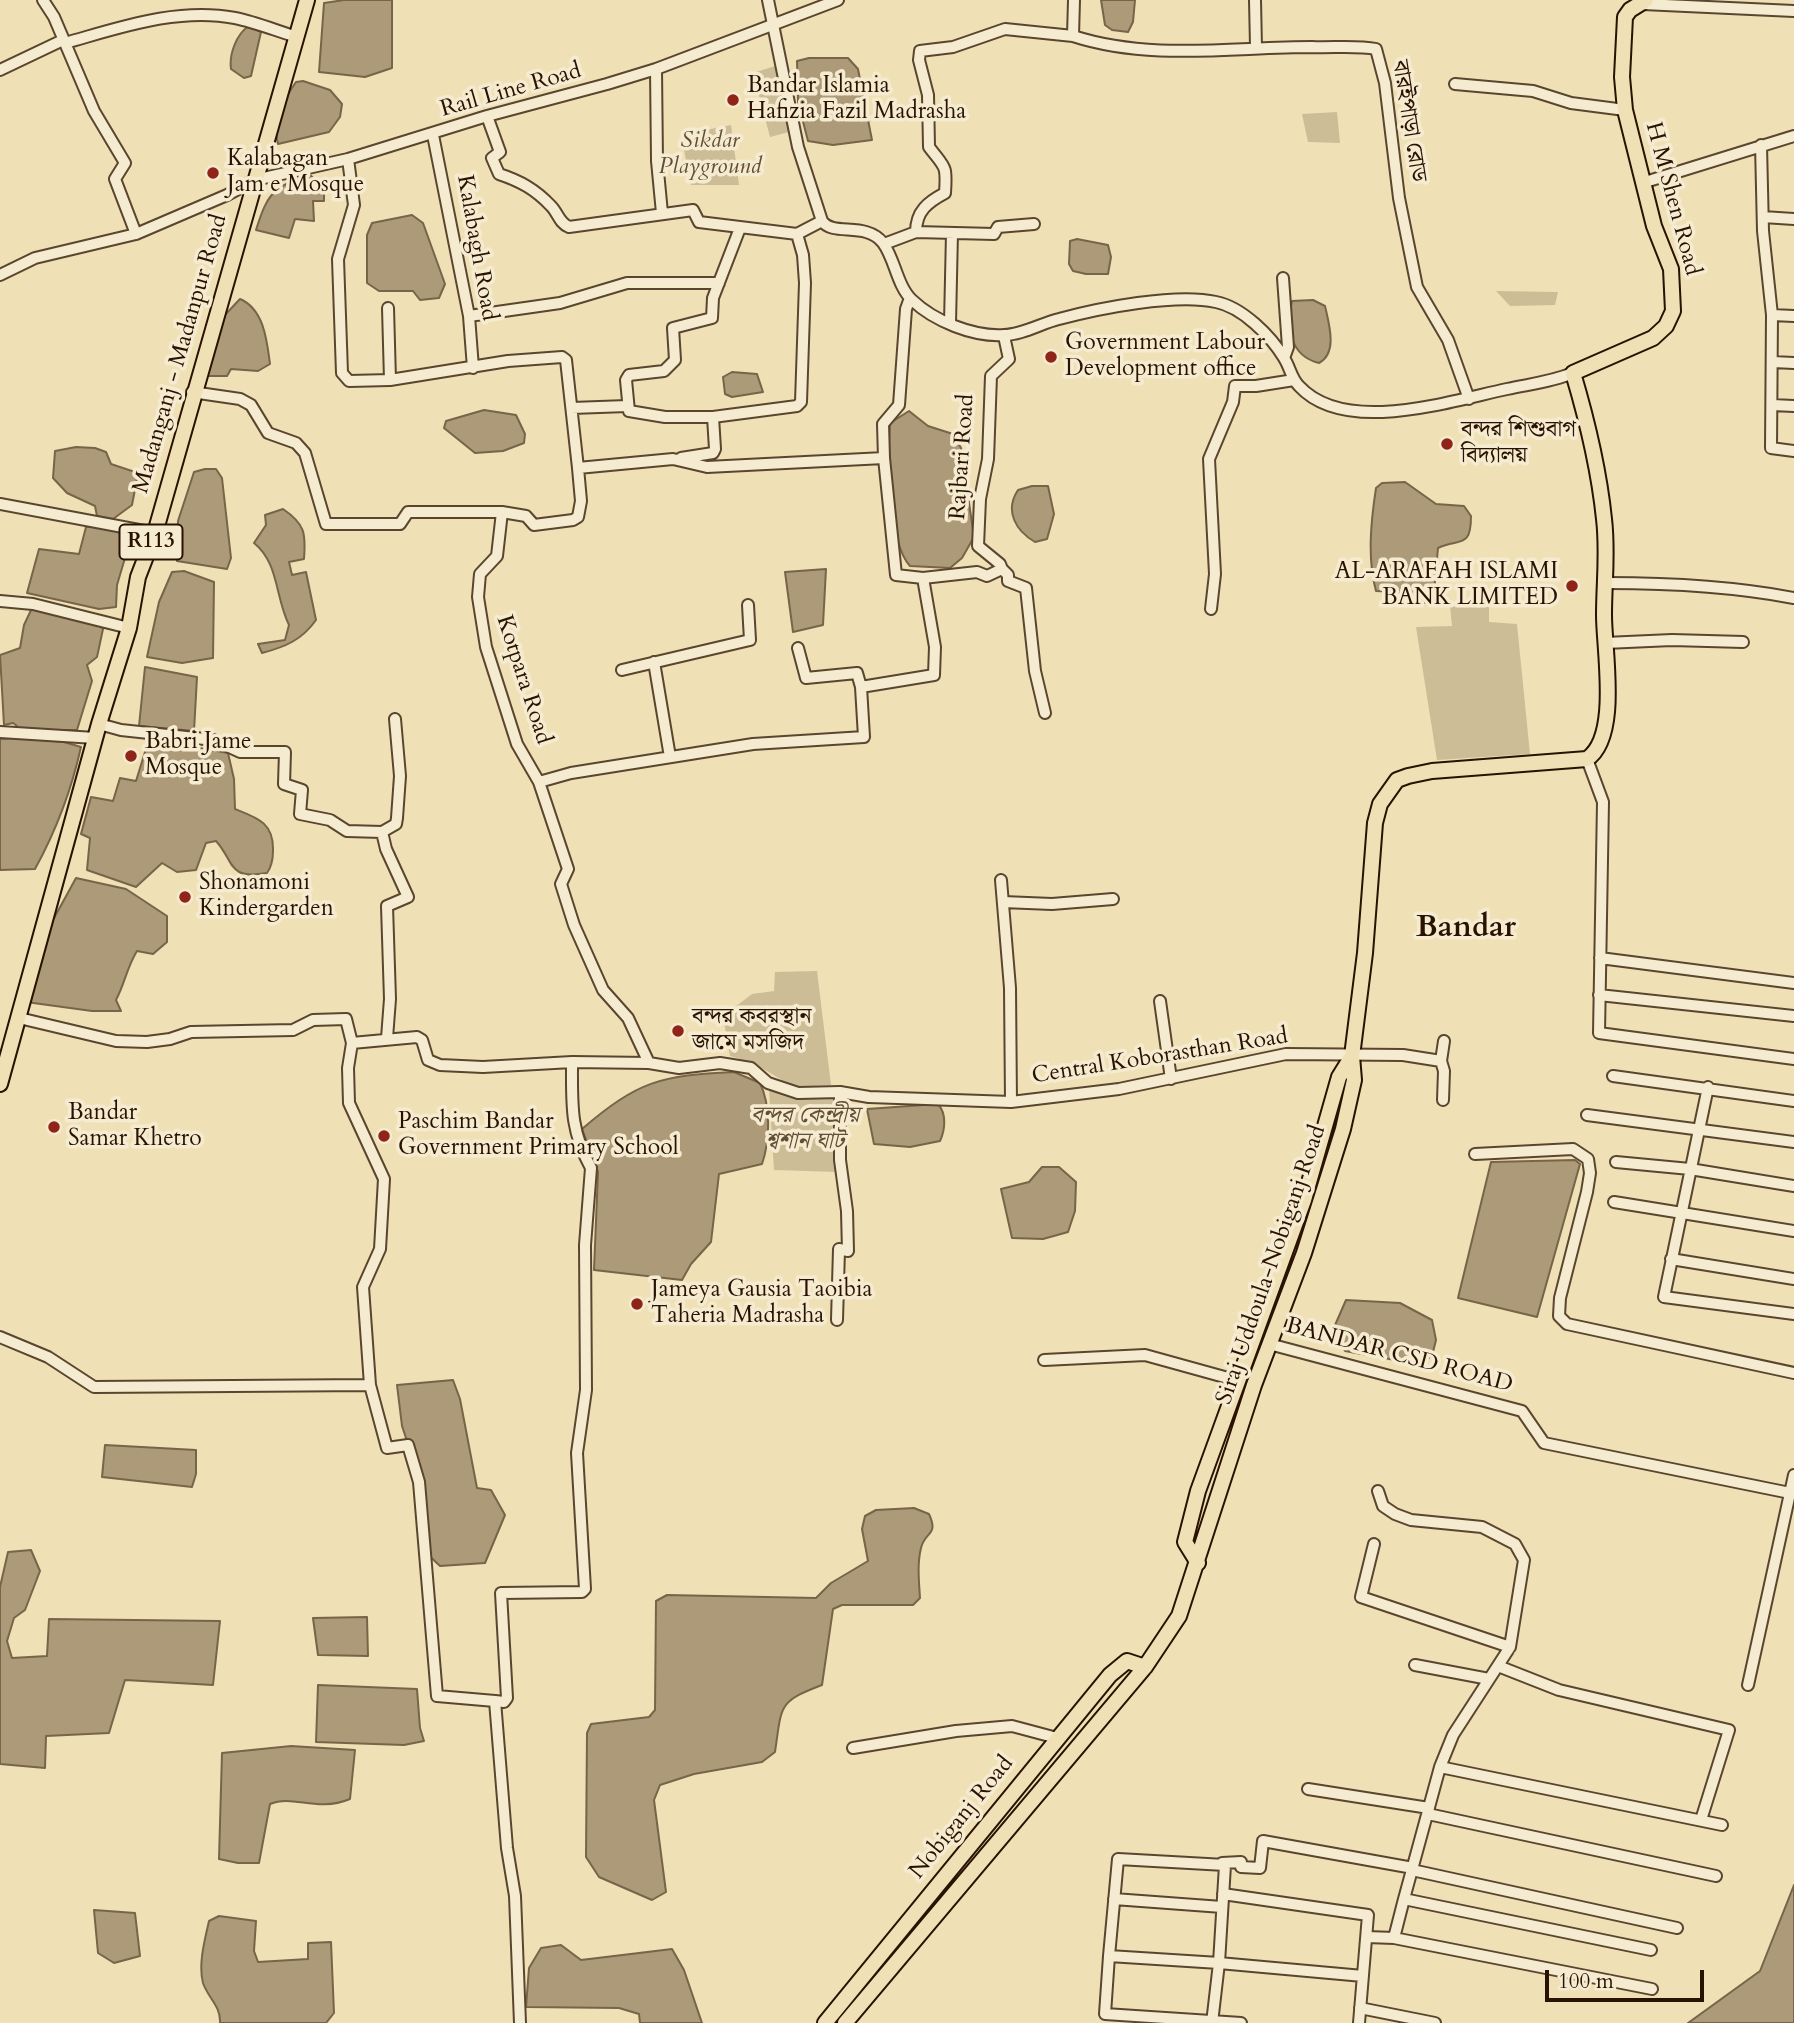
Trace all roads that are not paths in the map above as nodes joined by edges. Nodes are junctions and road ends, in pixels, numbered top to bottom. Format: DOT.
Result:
graph roads {
  1 [pos="43,0"];
  2 [pos="307,0"];
  3 [pos="768,0"];
  4 [pos="838,0"];
  5 [pos="1074,0"];
  6 [pos="1255,0"];
  7 [pos="1645,2"];
  8 [pos="1794,11"];
  9 [pos="773,24"];
  10 [pos="1073,36"];
  11 [pos="297,37"];
  12 [pos="64,42"];
  13 [pos="1256,47"];
  14 [pos="656,69"];
  15 [pos="0,70"];
  16 [pos="1455,84"];
  17 [pos="1625,110"];
  18 [pos="487,117"];
  19 [pos="433,135"];
  20 [pos="1794,136"];
  21 [pos="1761,145"];
  22 [pos="348,159"];
  23 [pos="255,180"];
  24 [pos="1642,183"];
  25 [pos="662,213"];
  26 [pos="1763,217"];
  27 [pos="1794,219"];
  28 [pos="822,221"];
  29 [pos="1034,224"];
  30 [pos="740,229"];
  31 [pos="916,232"];
  32 [pos="952,233"];
  33 [pos="136,234"];
  34 [pos="797,234"];
  35 [pos="884,244"];
  36 [pos="0,275"];
  37 [pos="1283,278"];
  38 [pos="719,283"];
  39 [pos="910,298"];
  40 [pos="388,308"];
  41 [pos="1772,315"];
  42 [pos="469,316"];
  43 [pos="1794,316"];
  44 [pos="950,323"];
  45 [pos="1004,335"];
  46 [pos="1284,358"];
  47 [pos="1773,362"];
  48 [pos="1794,363"];
  49 [pos="473,368"];
  50 [pos="1573,373"];
  51 [pos="390,380"];
  52 [pos="1294,380"];
  53 [pos="192,393"];
  54 [pos="1469,399"];
  55 [pos="1772,405"];
  56 [pos="627,406"];
  57 [pos="1794,406"];
  58 [pos="572,408"];
  59 [pos="713,417"];
  60 [pos="1794,451"];
  61 [pos="884,458"];
  62 [pos="673,459"];
  63 [pos="578,468"];
  64 [pos="0,504"];
  65 [pos="502,512"];
  66 [pos="155,533"];
  67 [pos="1002,569"];
  68 [pos="923,578"];
  69 [pos="1606,583"];
  70 [pos="1794,598"];
  71 [pos="0,601"];
  72 [pos="748,606"];
  73 [pos="1211,609"];
  74 [pos="129,628"];
  75 [pos="1743,642"];
  76 [pos="1605,643"];
  77 [pos="798,648"];
  78 [pos="654,662"];
  79 [pos="622,670"];
  80 [pos="861,687"];
  81 [pos="1045,713"];
  82 [pos="395,719"];
  83 [pos="97,731"];
  84 [pos="0,732"];
  85 [pos="670,757"];
  86 [pos="1587,759"];
  87 [pos="539,782"];
  88 [pos="382,832"];
  89 [pos="1001,880"];
  90 [pos="1112,899"];
  91 [pos="1003,902"];
  92 [pos="1600,958"];
  93 [pos="1794,984"];
  94 [pos="1599,995"];
  95 [pos="1160,1000"];
  96 [pos="1794,1016"];
  97 [pos="19,1018"];
  98 [pos="387,1038"];
  99 [pos="1444,1041"];
  100 [pos="352,1043"];
  101 [pos="1352,1056"];
  102 [pos="1794,1059"];
  103 [pos="1441,1061"];
  104 [pos="572,1062"];
  105 [pos="649,1063"];
  106 [pos="1613,1076"];
  107 [pos="1171,1079"];
  108 [pos="0,1081"];
  109 [pos="1707,1087"];
  110 [pos="840,1092"];
  111 [pos="1443,1100"];
  112 [pos="1794,1101"];
  113 [pos="1011,1102"];
  114 [pos="1587,1115"];
  115 [pos="1699,1127"];
  116 [pos="1794,1142"];
  117 [pos="1475,1154"];
  118 [pos="1616,1162"];
  119 [pos="1690,1169"];
  120 [pos="1794,1186"];
  121 [pos="1615,1202"];
  122 [pos="1681,1213"];
  123 [pos="1794,1231"];
  124 [pos="1671,1259"];
  125 [pos="1794,1279"];
  126 [pos="1794,1314"];
  127 [pos="837,1320"];
  128 [pos="0,1337"];
  129 [pos="1269,1344"];
  130 [pos="1044,1360"];
  131 [pos="1794,1373"];
  132 [pos="1239,1381"];
  133 [pos="370,1385"];
  134 [pos="1217,1441"];
  135 [pos="1235,1447"];
  136 [pos="1794,1475"];
  137 [pos="1378,1491"];
  138 [pos="1790,1493"];
  139 [pos="1374,1544"];
  140 [pos="1198,1563"];
  141 [pos="1510,1647"];
  142 [pos="1415,1665"];
  143 [pos="1498,1666"];
  144 [pos="1145,1667"];
  145 [pos="1489,1679"];
  146 [pos="1748,1685"];
  147 [pos="495,1701"];
  148 [pos="1057,1738"];
  149 [pos="853,1748"];
  150 [pos="1440,1767"];
  151 [pos="1308,1789"];
  152 [pos="1428,1811"];
  153 [pos="1701,1820"];
  154 [pos="1722,1825"];
  155 [pos="1222,1863"];
  156 [pos="1413,1869"];
  157 [pos="1716,1876"];
  158 [pos="1223,1894"];
  159 [pos="1114,1899"];
  160 [pos="1404,1899"];
  161 [pos="1222,1907"];
  162 [pos="1677,1928"];
  163 [pos="1367,1937"];
  164 [pos="1394,1938"];
  165 [pos="1651,1951"];
  166 [pos="1109,1956"];
  167 [pos="1219,1963"];
  168 [pos="1363,1976"];
  169 [pos="1652,1989"];
  170 [pos="1360,2008"];
  171 [pos="1104,2018"];
  172 [pos="1212,2022"];
  173 [pos="520,2023"];
  174 [pos="825,2023"];
  175 [pos="845,2023"];
  176 [pos="1241,2023"];
  177 [pos="1359,2023"];
  178 [pos="1435,2023"];
  1 -- 12 [label="street"];
  2 -- 11 [label="main road, Madanganj - Madanpur Road / R113"];
  3 -- 9 [label="street"];
  4 -- 9 [label="street, Rail Line Road"];
  5 -- 10 [label="street"];
  6 -- 13 [label="street"];
  7 -- 8 [label="street"];
  7 -- 17 [label="main road, H M Shen Road"];
  9 -- 14 [label="street, Rail Line Road"];
  9 -- 28 [label="street"];
  10 -- 13 [label="street, বারইপাড়া রোড"];
  10 -- 31 [label="street, বারইপাড়া রোড"];
  11 -- 12 [label="street"];
  11 -- 23 [label="main road, Madanganj - Madanpur Road / R113"];
  12 -- 15 [label="street"];
  12 -- 33 [label="street"];
  13 -- 54 [label="street, বারইপাড়া রোড"];
  14 -- 18 [label="street, Rail Line Road"];
  14 -- 25 [label="street"];
  16 -- 17 [label="street"];
  17 -- 24 [label="main road, H M Shen Road"];
  18 -- 19 [label="street, Rail Line Road"];
  18 -- 25 [label="street"];
  19 -- 22 [label="street, Rail Line Road"];
  19 -- 42 [label="street, Kalabagh Road"];
  20 -- 21 [label="street"];
  21 -- 24 [label="street"];
  21 -- 26 [label="street"];
  22 -- 23 [label="street, Rail Line Road"];
  22 -- 51 [label="street"];
  23 -- 33 [label="street, Rail Line Road"];
  23 -- 53 [label="main road, Madanganj - Madanpur Road / R113"];
  24 -- 50 [label="main road, H M Shen Road"];
  25 -- 30 [label="street"];
  26 -- 27 [label="street"];
  26 -- 41 [label="street"];
  28 -- 34 [label="street"];
  28 -- 35 [label="street"];
  29 -- 32 [label="street"];
  30 -- 34 [label="street"];
  30 -- 38 [label="street"];
  31 -- 32 [label="street"];
  31 -- 35 [label="street"];
  32 -- 44 [label="street"];
  33 -- 36 [label="street, Rail Line Road"];
  34 -- 59 [label="street"];
  35 -- 39 [label="street"];
  37 -- 46 [label="street"];
  38 -- 42 [label="street"];
  38 -- 56 [label="street"];
  39 -- 44 [label="street"];
  39 -- 61 [label="street"];
  40 -- 51 [label="street"];
  41 -- 43 [label="street"];
  41 -- 47 [label="street"];
  42 -- 49 [label="street, Kalabagh Road"];
  44 -- 45 [label="street"];
  45 -- 46 [label="street"];
  45 -- 67 [label="street, Rajbari Road"];
  46 -- 52 [label="street"];
  47 -- 48 [label="street"];
  47 -- 55 [label="street"];
  49 -- 51 [label="street"];
  49 -- 58 [label="street"];
  50 -- 54 [label="street, H M Shen Road"];
  50 -- 69 [label="main road"];
  52 -- 54 [label="street, H M Shen Road"];
  52 -- 73 [label="street"];
  53 -- 65 [label="street"];
  53 -- 66 [label="main road, Madanganj - Madanpur Road / R113"];
  55 -- 57 [label="street"];
  55 -- 60 [label="street"];
  56 -- 58 [label="street"];
  56 -- 59 [label="street"];
  58 -- 63 [label="street"];
  59 -- 62 [label="street"];
  61 -- 62 [label="street"];
  61 -- 68 [label="street"];
  62 -- 63 [label="street"];
  63 -- 65 [label="street"];
  64 -- 66 [label="street"];
  65 -- 87 [label="street, Kotpara Road"];
  66 -- 74 [label="main road, Madanganj - Madanpur Road / R113"];
  67 -- 68 [label="street"];
  67 -- 81 [label="street"];
  68 -- 80 [label="street"];
  69 -- 70 [label="street"];
  69 -- 76 [label="main road"];
  71 -- 74 [label="street"];
  72 -- 78 [label="street"];
  74 -- 83 [label="main road, Madanganj - Madanpur Road / R113"];
  75 -- 76 [label="street"];
  76 -- 86 [label="main road"];
  77 -- 80 [label="street"];
  78 -- 79 [label="street"];
  78 -- 85 [label="street"];
  80 -- 85 [label="street"];
  82 -- 88 [label="street"];
  83 -- 84 [label="street"];
  83 -- 88 [label="street"];
  83 -- 97 [label="main road, Madanganj - Madanpur Road / R113"];
  85 -- 87 [label="street"];
  86 -- 92 [label="street"];
  86 -- 101 [label="main road, Siraj Uddoula-Nobiganj Road"];
  87 -- 105 [label="street, Kotpara Road"];
  88 -- 98 [label="street"];
  89 -- 91 [label="street"];
  90 -- 91 [label="street"];
  91 -- 113 [label="street"];
  92 -- 93 [label="street"];
  92 -- 94 [label="street"];
  94 -- 96 [label="street"];
  94 -- 102 [label="street"];
  95 -- 107 [label="street"];
  97 -- 100 [label="street"];
  97 -- 108 [label="main road, Madanganj - Madanpur Road / R113"];
  98 -- 100 [label="street, Central Koborasthan Road"];
  98 -- 104 [label="street, Central Koborasthan Road"];
  99 -- 103 [label="street"];
  100 -- 133 [label="street"];
  101 -- 103 [label="street, Central Koborasthan Road"];
  101 -- 107 [label="street, Central Koborasthan Road"];
  101 -- 129 [label="main road, Siraj Uddoula-Nobiganj Road"];
  101 -- 132 [label="main road, Siraj Uddoula-Nobiganj Road"];
  103 -- 111 [label="street"];
  104 -- 105 [label="street, Central Koborasthan Road"];
  104 -- 147 [label="street"];
  105 -- 110 [label="street, Central Koborasthan Road"];
  106 -- 109 [label="street"];
  107 -- 113 [label="street, Central Koborasthan Road"];
  109 -- 112 [label="street"];
  109 -- 115 [label="street"];
  110 -- 113 [label="street, Central Koborasthan Road"];
  110 -- 127 [label="street"];
  114 -- 115 [label="street"];
  115 -- 116 [label="street"];
  115 -- 119 [label="street"];
  117 -- 131 [label="street"];
  118 -- 119 [label="street"];
  119 -- 120 [label="street"];
  119 -- 122 [label="street"];
  121 -- 122 [label="street"];
  122 -- 123 [label="street"];
  122 -- 124 [label="street"];
  124 -- 125 [label="street"];
  124 -- 126 [label="street"];
  128 -- 133 [label="street"];
  129 -- 135 [label="main road, Siraj Uddoula-Nobiganj Road"];
  129 -- 138 [label="street, BANDAR CSD ROAD"];
  130 -- 132 [label="street"];
  132 -- 134 [label="main road, Siraj Uddoula-Nobiganj Road"];
  133 -- 147 [label="street"];
  134 -- 135 [label="main road"];
  134 -- 140 [label="main road"];
  135 -- 140 [label="main road, Nobiganj Road"];
  136 -- 138 [label="street"];
  137 -- 141 [label="street"];
  138 -- 146 [label="street"];
  139 -- 141 [label="street"];
  140 -- 144 [label="main road, Nobiganj Road"];
  141 -- 143 [label="street"];
  142 -- 145 [label="street"];
  143 -- 145 [label="street"];
  143 -- 153 [label="street"];
  144 -- 148 [label="main road, Nobiganj Road"];
  144 -- 175 [label="main road, Nobiganj Road"];
  145 -- 150 [label="street"];
  147 -- 173 [label="street"];
  148 -- 149 [label="street"];
  148 -- 174 [label="main road, Nobiganj Road"];
  150 -- 152 [label="street"];
  150 -- 153 [label="street"];
  151 -- 152 [label="street"];
  152 -- 156 [label="street"];
  152 -- 157 [label="street"];
  153 -- 154 [label="street"];
  155 -- 156 [label="street"];
  155 -- 158 [label="street"];
  155 -- 159 [label="street"];
  156 -- 160 [label="street"];
  156 -- 162 [label="street"];
  158 -- 161 [label="street"];
  158 -- 163 [label="street"];
  159 -- 161 [label="street"];
  159 -- 166 [label="street"];
  160 -- 164 [label="street"];
  160 -- 165 [label="street"];
  161 -- 167 [label="street"];
  163 -- 164 [label="street"];
  163 -- 168 [label="street"];
  164 -- 169 [label="street"];
  166 -- 167 [label="street"];
  166 -- 171 [label="street"];
  167 -- 168 [label="street"];
  167 -- 172 [label="street"];
  168 -- 170 [label="street"];
  170 -- 177 [label="street"];
  170 -- 178 [label="street"];
  171 -- 172 [label="street"];
  172 -- 176 [label="street"];
}
